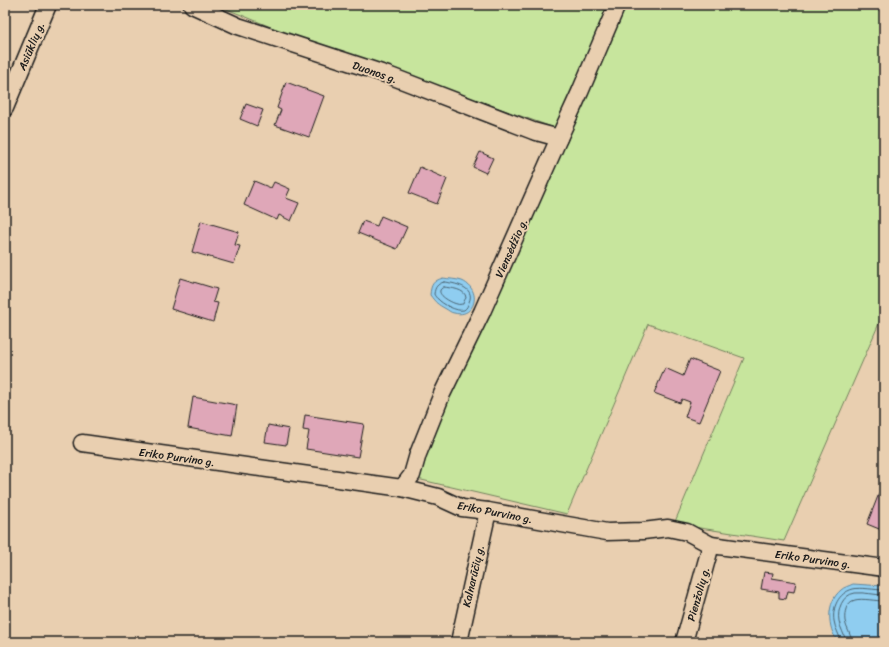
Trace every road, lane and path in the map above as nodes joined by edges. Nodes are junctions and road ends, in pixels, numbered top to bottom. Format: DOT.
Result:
graph roads {
  1 [pos="48,5"];
  2 [pos="192,5"];
  3 [pos="617,5"];
  4 [pos="5,108"];
  5 [pos="559,138"];
  6 [pos="82,443"];
  7 [pos="402,488"];
  8 [pos="488,511"];
  9 [pos="711,545"];
  10 [pos="884,568"];
  11 [pos="459,642"];
  12 [pos="684,642"];
  1 -- 4 [label="street, Asiūklių g."];
  2 -- 5 [label="street, Duonos g."];
  3 -- 5 [label="street, Viensėdžio g."];
  5 -- 7 [label="street, Viensėdžio g."];
  6 -- 7 [label="street, Eriko Purvino g."];
  7 -- 8 [label="street, Eriko Purvino g."];
  8 -- 9 [label="street, Eriko Purvino g."];
  8 -- 11 [label="street, Kalnarūčių g."];
  9 -- 10 [label="street, Eriko Purvino g."];
  9 -- 12 [label="street, Pienžolių g."];
}
